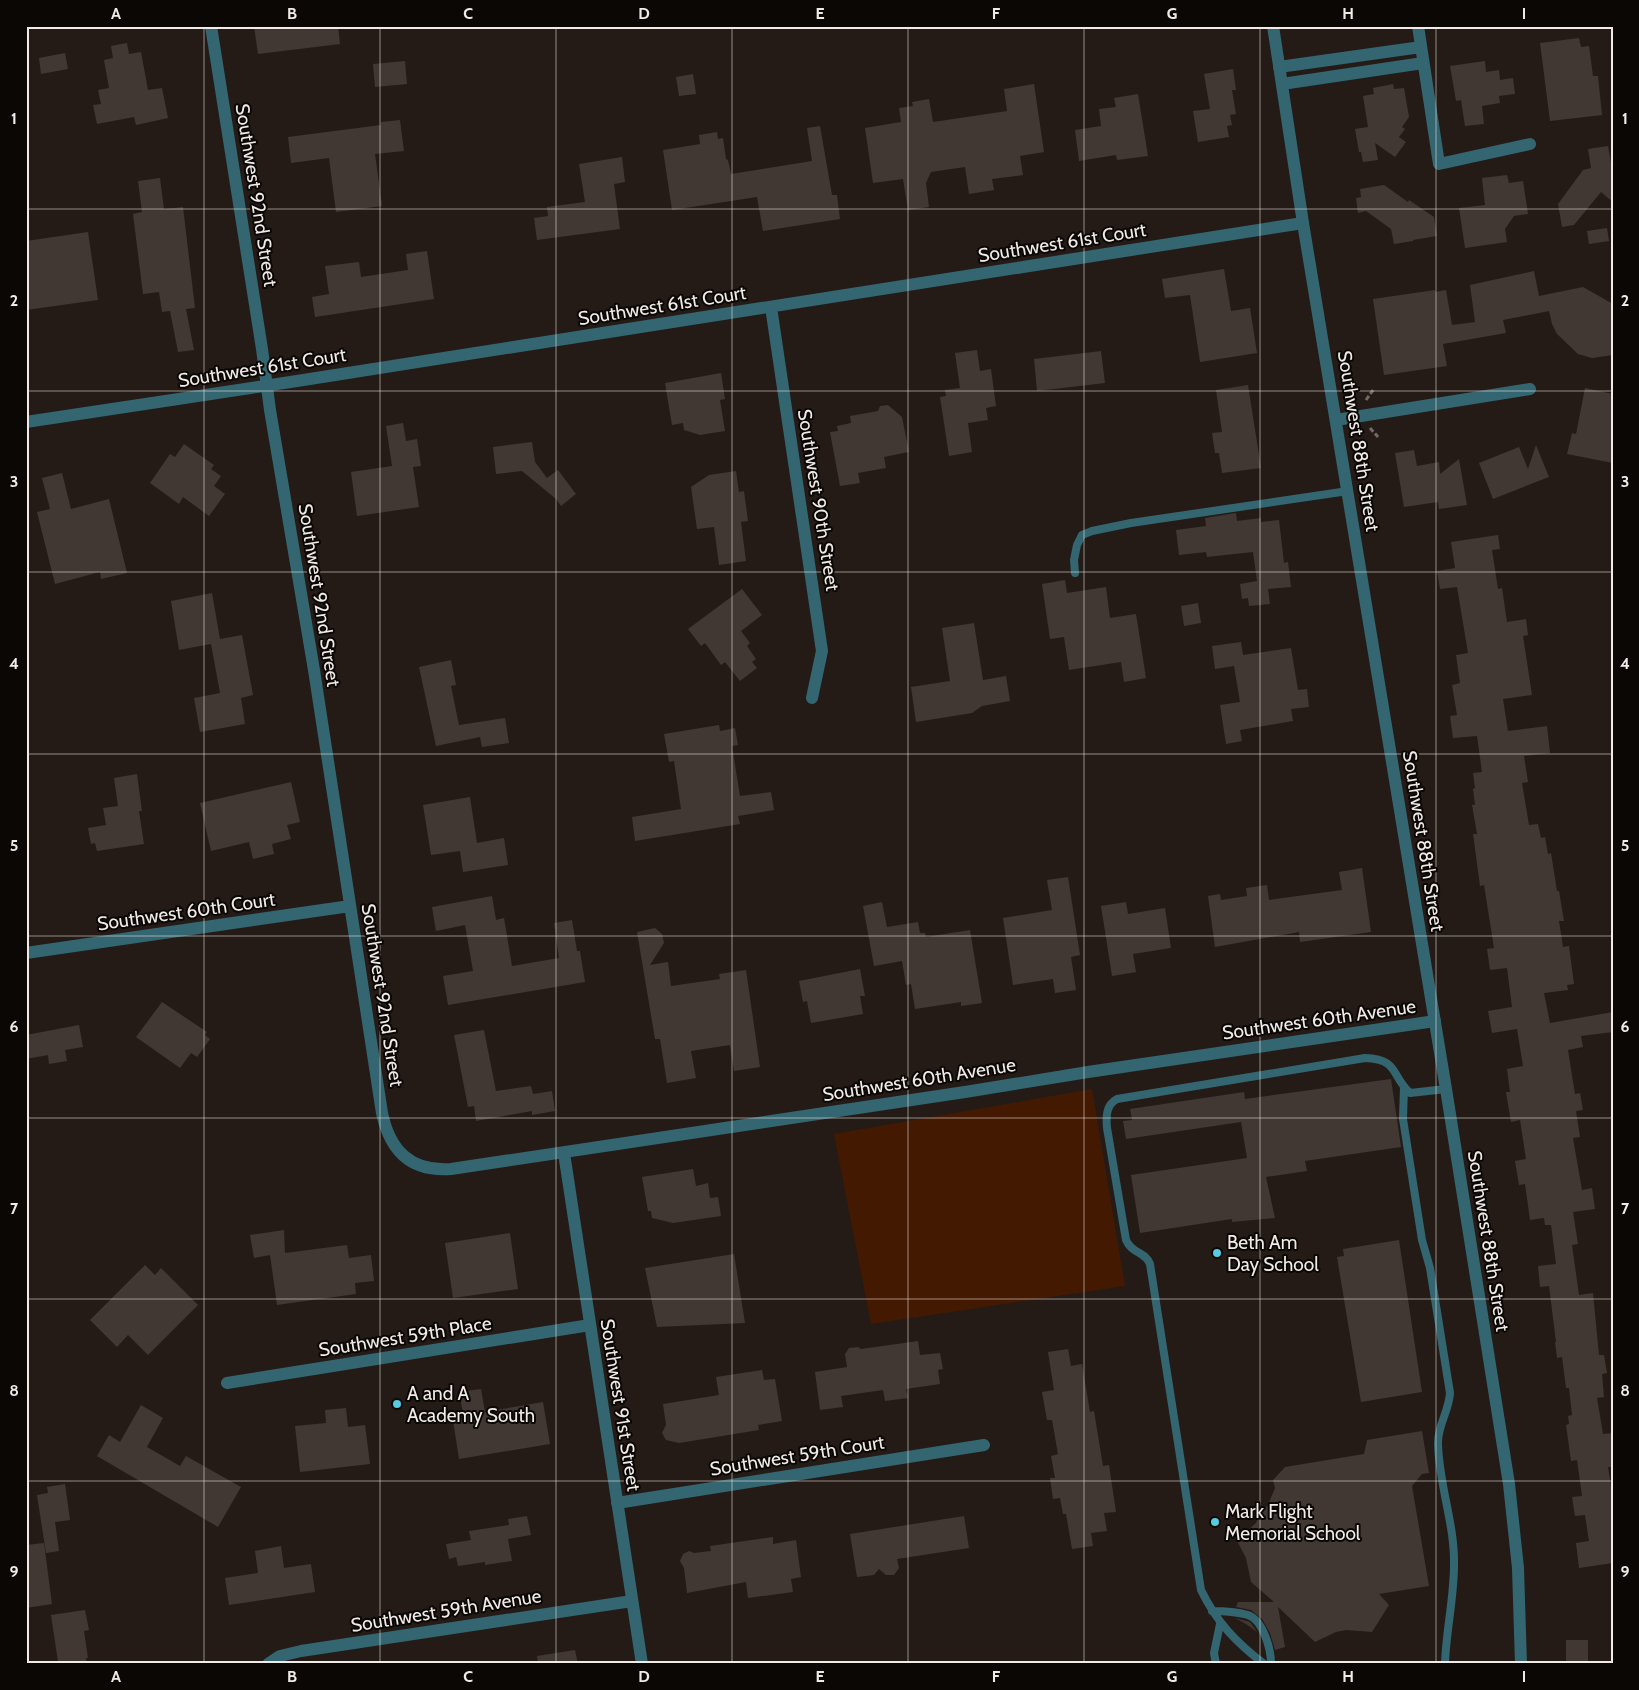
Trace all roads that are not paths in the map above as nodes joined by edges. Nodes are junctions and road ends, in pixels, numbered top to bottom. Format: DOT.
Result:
graph roads {
  1 [pos="211,26"];
  2 [pos="1273,26"];
  3 [pos="1418,26"];
  4 [pos="1421,47"];
  5 [pos="1423,63"];
  6 [pos="1280,67"];
  7 [pos="1282,84"];
  8 [pos="1530,144"];
  9 [pos="1304,223"];
  10 [pos="771,307"];
  11 [pos="267,385"];
  12 [pos="1530,389"];
  13 [pos="1336,420"];
  14 [pos="26,422"];
  15 [pos="1348,491"];
  16 [pos="1075,573"];
  17 [pos="812,698"];
  18 [pos="350,906"];
  19 [pos="26,953"];
  20 [pos="1435,1021"];
  21 [pos="1404,1087"];
  22 [pos="1446,1089"];
  23 [pos="564,1153"];
  24 [pos="410,1160"];
  25 [pos="590,1325"];
  26 [pos="227,1383"];
  27 [pos="984,1445"];
  28 [pos="617,1503"];
  29 [pos="632,1601"];
  30 [pos="1212,1611"];
  31 [pos="1220,1624"];
  32 [pos="268,1664"];
  33 [pos="642,1664"];
  34 [pos="1216,1664"];
  35 [pos="1264,1664"];
  36 [pos="1271,1664"];
  37 [pos="1445,1664"];
  38 [pos="1521,1664"];
  1 -- 11 [label="street, Southwest 92nd Street"];
  2 -- 6 [label="street, Southwest 88th Street"];
  3 -- 4 [label="street"];
  4 -- 5 [label="street"];
  4 -- 6 [label="street"];
  5 -- 7 [label="street"];
  5 -- 8 [label="street"];
  6 -- 7 [label="street, Southwest 88th Street"];
  7 -- 9 [label="street, Southwest 88th Street"];
  9 -- 10 [label="street, Southwest 61st Court"];
  9 -- 13 [label="street, Southwest 88th Street"];
  10 -- 11 [label="street, Southwest 61st Court"];
  10 -- 17 [label="street, Southwest 90th Street"];
  11 -- 14 [label="street, Southwest 61st Court"];
  11 -- 18 [label="street, Southwest 92nd Street"];
  12 -- 13 [label="street"];
  13 -- 15 [label="street, Southwest 88th Street"];
  15 -- 16 [label="lane"];
  15 -- 20 [label="street, Southwest 88th Street"];
  18 -- 19 [label="street, Southwest 60th Court"];
  18 -- 24 [label="street, Southwest 92nd Street"];
  20 -- 22 [label="street, Southwest 88th Street"];
  20 -- 23 [label="street, Southwest 60th Avenue"];
  21 -- 22 [label="lane"];
  21 -- 30 [label="lane"];
  21 -- 37 [label="lane"];
  22 -- 38 [label="street, Southwest 88th Street"];
  23 -- 24 [label="street, Southwest 60th Avenue"];
  23 -- 25 [label="street, Southwest 91st Street"];
  25 -- 26 [label="street, Southwest 59th Place"];
  25 -- 28 [label="street, Southwest 91st Street"];
  27 -- 28 [label="street, Southwest 59th Court"];
  28 -- 29 [label="street, Southwest 91st Street"];
  29 -- 32 [label="street, Southwest 59th Avenue"];
  29 -- 33 [label="street, Southwest 91st Street"];
  30 -- 31 [label="lane"];
  30 -- 36 [label="lane"];
  31 -- 34 [label="lane"];
  31 -- 35 [label="lane"];
}
